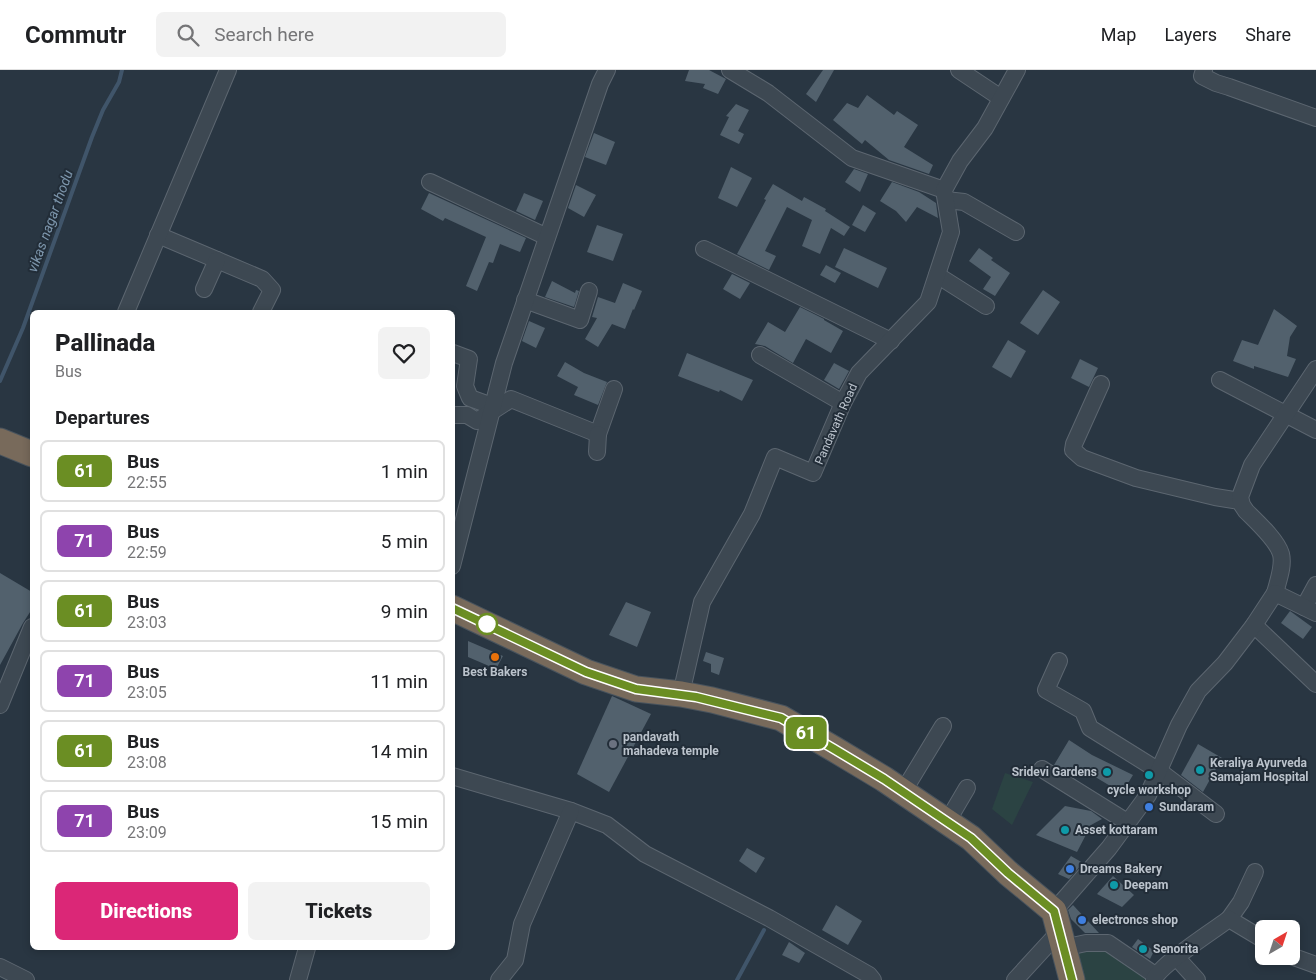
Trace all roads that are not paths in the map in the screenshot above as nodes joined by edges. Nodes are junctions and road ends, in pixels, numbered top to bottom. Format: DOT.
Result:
graph roads {
  1 [pos="228,70"];
  2 [pos="608,70"];
  3 [pos="730,70"];
  4 [pos="959,70"];
  5 [pos="1017,70"];
  6 [pos="1204,70"];
  7 [pos="1001,98"];
  8 [pos="1316,118"];
  9 [pos="430,182"];
  10 [pos="945,195"];
  11 [pos="1016,232"];
  12 [pos="158,235"];
  13 [pos="547,238"];
  14 [pos="704,250"];
  15 [pos="217,260"];
  16 [pos="937,275"];
  17 [pos="204,289"];
  18 [pos="589,291"];
  19 [pos="525,300"];
  20 [pos="986,306"];
  21 [pos="127,310"];
  22 [pos="262,310"];
  23 [pos="891,341"];
  24 [pos="455,354"];
  25 [pos="760,355"];
  26 [pos="1316,369"];
  27 [pos="1220,380"];
  28 [pos="1101,384"];
  29 [pos="614,389"];
  30 [pos="843,403"];
  31 [pos="492,409"];
  32 [pos="1287,414"];
  33 [pos="455,415"];
  34 [pos="1316,430"];
  35 [pos="598,434"];
  36 [pos="0,441"];
  37 [pos="597,452"];
  38 [pos="30,453"];
  39 [pos="1240,501"];
  40 [pos="455,554"];
  41 [pos="1316,585"];
  42 [pos="1275,593"];
  43 [pos="455,609"];
  44 [pos="1310,610"];
  45 [pos="1254,625"];
  46 [pos="30,632"];
  47 [pos="1059,661"];
  48 [pos="1316,684"];
  49 [pos="681,694"];
  50 [pos="0,705"];
  51 [pos="943,726"];
  52 [pos="1042,769"];
  53 [pos="1159,771"];
  54 [pos="455,777"];
  55 [pos="967,788"];
  56 [pos="903,792"];
  57 [pos="571,811"];
  58 [pos="1216,814"];
  59 [pos="947,822"];
  60 [pos="1127,822"];
  61 [pos="1255,872"];
  62 [pos="1229,919"];
  63 [pos="1059,930"];
  64 [pos="1255,935"];
  65 [pos="307,950"];
  66 [pos="1176,958"];
  67 [pos="1300,959"];
  68 [pos="1316,965"];
  69 [pos="0,967"];
  70 [pos="1154,977"];
  71 [pos="301,979"];
  72 [pos="26,980"];
  73 [pos="499,980"];
  74 [pos="873,980"];
  75 [pos="1015,980"];
  76 [pos="1072,980"];
  77 [pos="1197,980"];
  1 -- 12 [label="street"];
  2 -- 13 [label="street"];
  3 -- 10 [label="street"];
  4 -- 7 [label="street"];
  5 -- 7 [label="street"];
  6 -- 8 [label="street"];
  7 -- 10 [label="street"];
  9 -- 13 [label="street"];
  10 -- 11 [label="street"];
  10 -- 16 [label="street, Pandavath Road"];
  12 -- 15 [label="street"];
  12 -- 21 [label="street"];
  13 -- 19 [label="street"];
  14 -- 23 [label="street"];
  15 -- 17 [label="street"];
  15 -- 22 [label="street"];
  16 -- 20 [label="street"];
  16 -- 23 [label="street, Pandavath Road"];
  18 -- 19 [label="street"];
  19 -- 31 [label="street"];
  23 -- 30 [label="street, Pandavath Road"];
  24 -- 31 [label="street"];
  25 -- 30 [label="street"];
  26 -- 32 [label="street"];
  27 -- 32 [label="street"];
  28 -- 39 [label="street"];
  29 -- 35 [label="street"];
  30 -- 49 [label="street, Pandavath Road"];
  31 -- 33 [label="street"];
  31 -- 35 [label="street"];
  31 -- 40 [label="street"];
  32 -- 34 [label="street"];
  32 -- 39 [label="street"];
  35 -- 37 [label="street"];
  36 -- 38 [label="highway"];
  39 -- 42 [label="street"];
  41 -- 44 [label="street"];
  42 -- 44 [label="street"];
  42 -- 45 [label="street"];
  43 -- 49 [label="highway"];
  45 -- 48 [label="street"];
  45 -- 53 [label="street"];
  46 -- 50 [label="street"];
  47 -- 53 [label="street"];
  49 -- 56 [label="highway"];
  51 -- 56 [label="street"];
  52 -- 60 [label="street"];
  53 -- 58 [label="street"];
  53 -- 60 [label="street"];
  54 -- 57 [label="street"];
  55 -- 59 [label="street"];
  56 -- 59 [label="highway"];
  57 -- 73 [label="street"];
  57 -- 74 [label="street"];
  59 -- 63 [label="highway"];
  60 -- 63 [label="street"];
  61 -- 62 [label="street"];
  62 -- 64 [label="street"];
  62 -- 66 [label="street"];
  63 -- 70 [label="street"];
  63 -- 75 [label="street"];
  63 -- 76 [label="highway"];
  65 -- 71 [label="street"];
  66 -- 70 [label="street"];
  66 -- 77 [label="street"];
  67 -- 68 [label="street"];
  69 -- 72 [label="street"];
}
